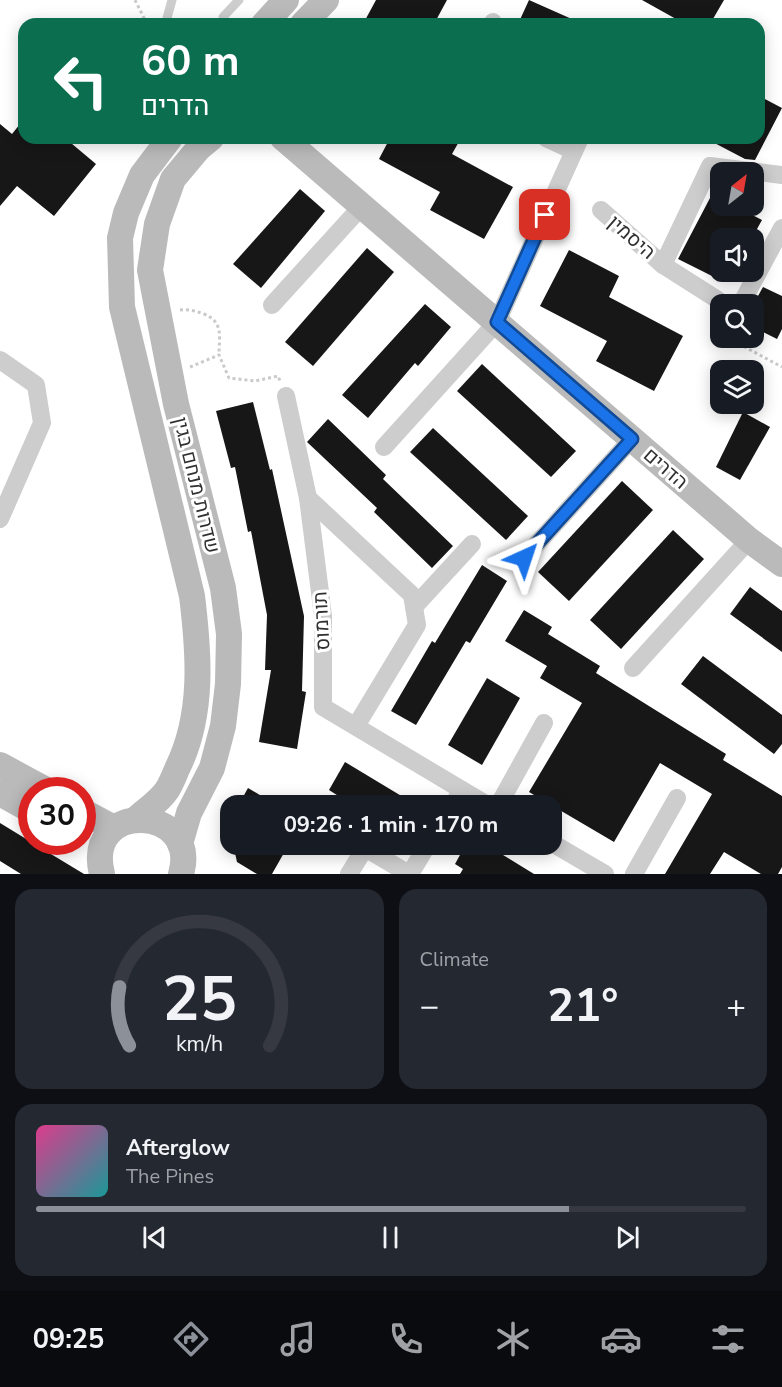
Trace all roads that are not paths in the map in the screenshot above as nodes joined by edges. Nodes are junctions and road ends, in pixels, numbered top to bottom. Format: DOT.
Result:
graph roads {
  1 [pos="172,0"];
  2 [pos="239,0"];
  3 [pos="286,0"];
  4 [pos="326,0"];
  5 [pos="223,17"];
  6 [pos="167,18"];
  7 [pos="270,18"];
  8 [pos="309,18"];
  9 [pos="165,144"];
  10 [pos="204,144"];
  11 [pos="290,144"];
  12 [pos="577,144"];
  13 [pos="782,175"];
  14 [pos="362,206"];
  15 [pos="600,210"];
  16 [pos="782,228"];
  17 [pos="663,264"];
  18 [pos="746,294"];
  19 [pos="710,295"];
  20 [pos="272,305"];
  21 [pos="497,322"];
  22 [pos="0,360"];
  23 [pos="286,396"];
  24 [pos="632,439"];
  25 [pos="384,447"];
  26 [pos="308,498"];
  27 [pos="0,519"];
  28 [pos="749,540"];
  29 [pos="472,544"];
  30 [pos="524,558"];
  31 [pos="782,564"];
  32 [pos="414,607"];
  33 [pos="633,668"];
  34 [pos="544,723"];
  35 [pos="356,726"];
  36 [pos="0,765"];
  37 [pos="22,777"];
  38 [pos="462,790"];
  39 [pos="0,793"];
  40 [pos="459,795"];
  41 [pos="470,795"];
  42 [pos="504,795"];
  43 [pos="677,798"];
  44 [pos="18,803"];
  45 [pos="96,815"];
  46 [pos="125,823"];
  47 [pos="562,849"];
  48 [pos="96,853"];
  49 [pos="421,855"];
  50 [pos="185,865"];
  51 [pos="349,874"];
  52 [pos="409,874"];
  53 [pos="605,874"];
  54 [pos="634,874"];
  1 -- 6 [label="lane"];
  2 -- 5 [label="lane"];
  3 -- 7 [label="street"];
  4 -- 8 [label="street"];
  9 -- 46 [label="street, שדרות מנחם בגין"];
  10 -- 50 [label="street, שדרות מנחם בגין"];
  11 -- 14 [label="street, הדרים"];
  12 -- 21 [label="street"];
  13 -- 17 [label="street, היסמין"];
  14 -- 20 [label="street"];
  14 -- 21 [label="street, הדרים"];
  15 -- 17 [label="street, היסמין"];
  16 -- 18 [label="street"];
  17 -- 19 [label="street, היסמין"];
  21 -- 24 [label="street, הדרים"];
  21 -- 25 [label="street"];
  22 -- 27 [label="street"];
  23 -- 26 [label="street, תורמוס"];
  24 -- 28 [label="street, הדרים"];
  24 -- 30 [label="street"];
  26 -- 32 [label="street"];
  26 -- 35 [label="street, תורמוס"];
  28 -- 31 [label="street, הדרים"];
  28 -- 33 [label="street"];
  29 -- 32 [label="street"];
  32 -- 35 [label="street"];
  34 -- 42 [label="street"];
  35 -- 38 [label="street, תורמוס"];
  36 -- 37 [label="street"];
  38 -- 40 [label="street"];
  38 -- 41 [label="street, תורמוס"];
  39 -- 44 [label="street"];
  43 -- 54 [label="street"];
  45 -- 46 [label="street"];
  46 -- 48 [label="street, שדרות מנחם בגין"];
  46 -- 50 [label="street"];
  47 -- 53 [label="street"];
  49 -- 52 [label="street"];
  51 -- 52 [label="street"];
}
